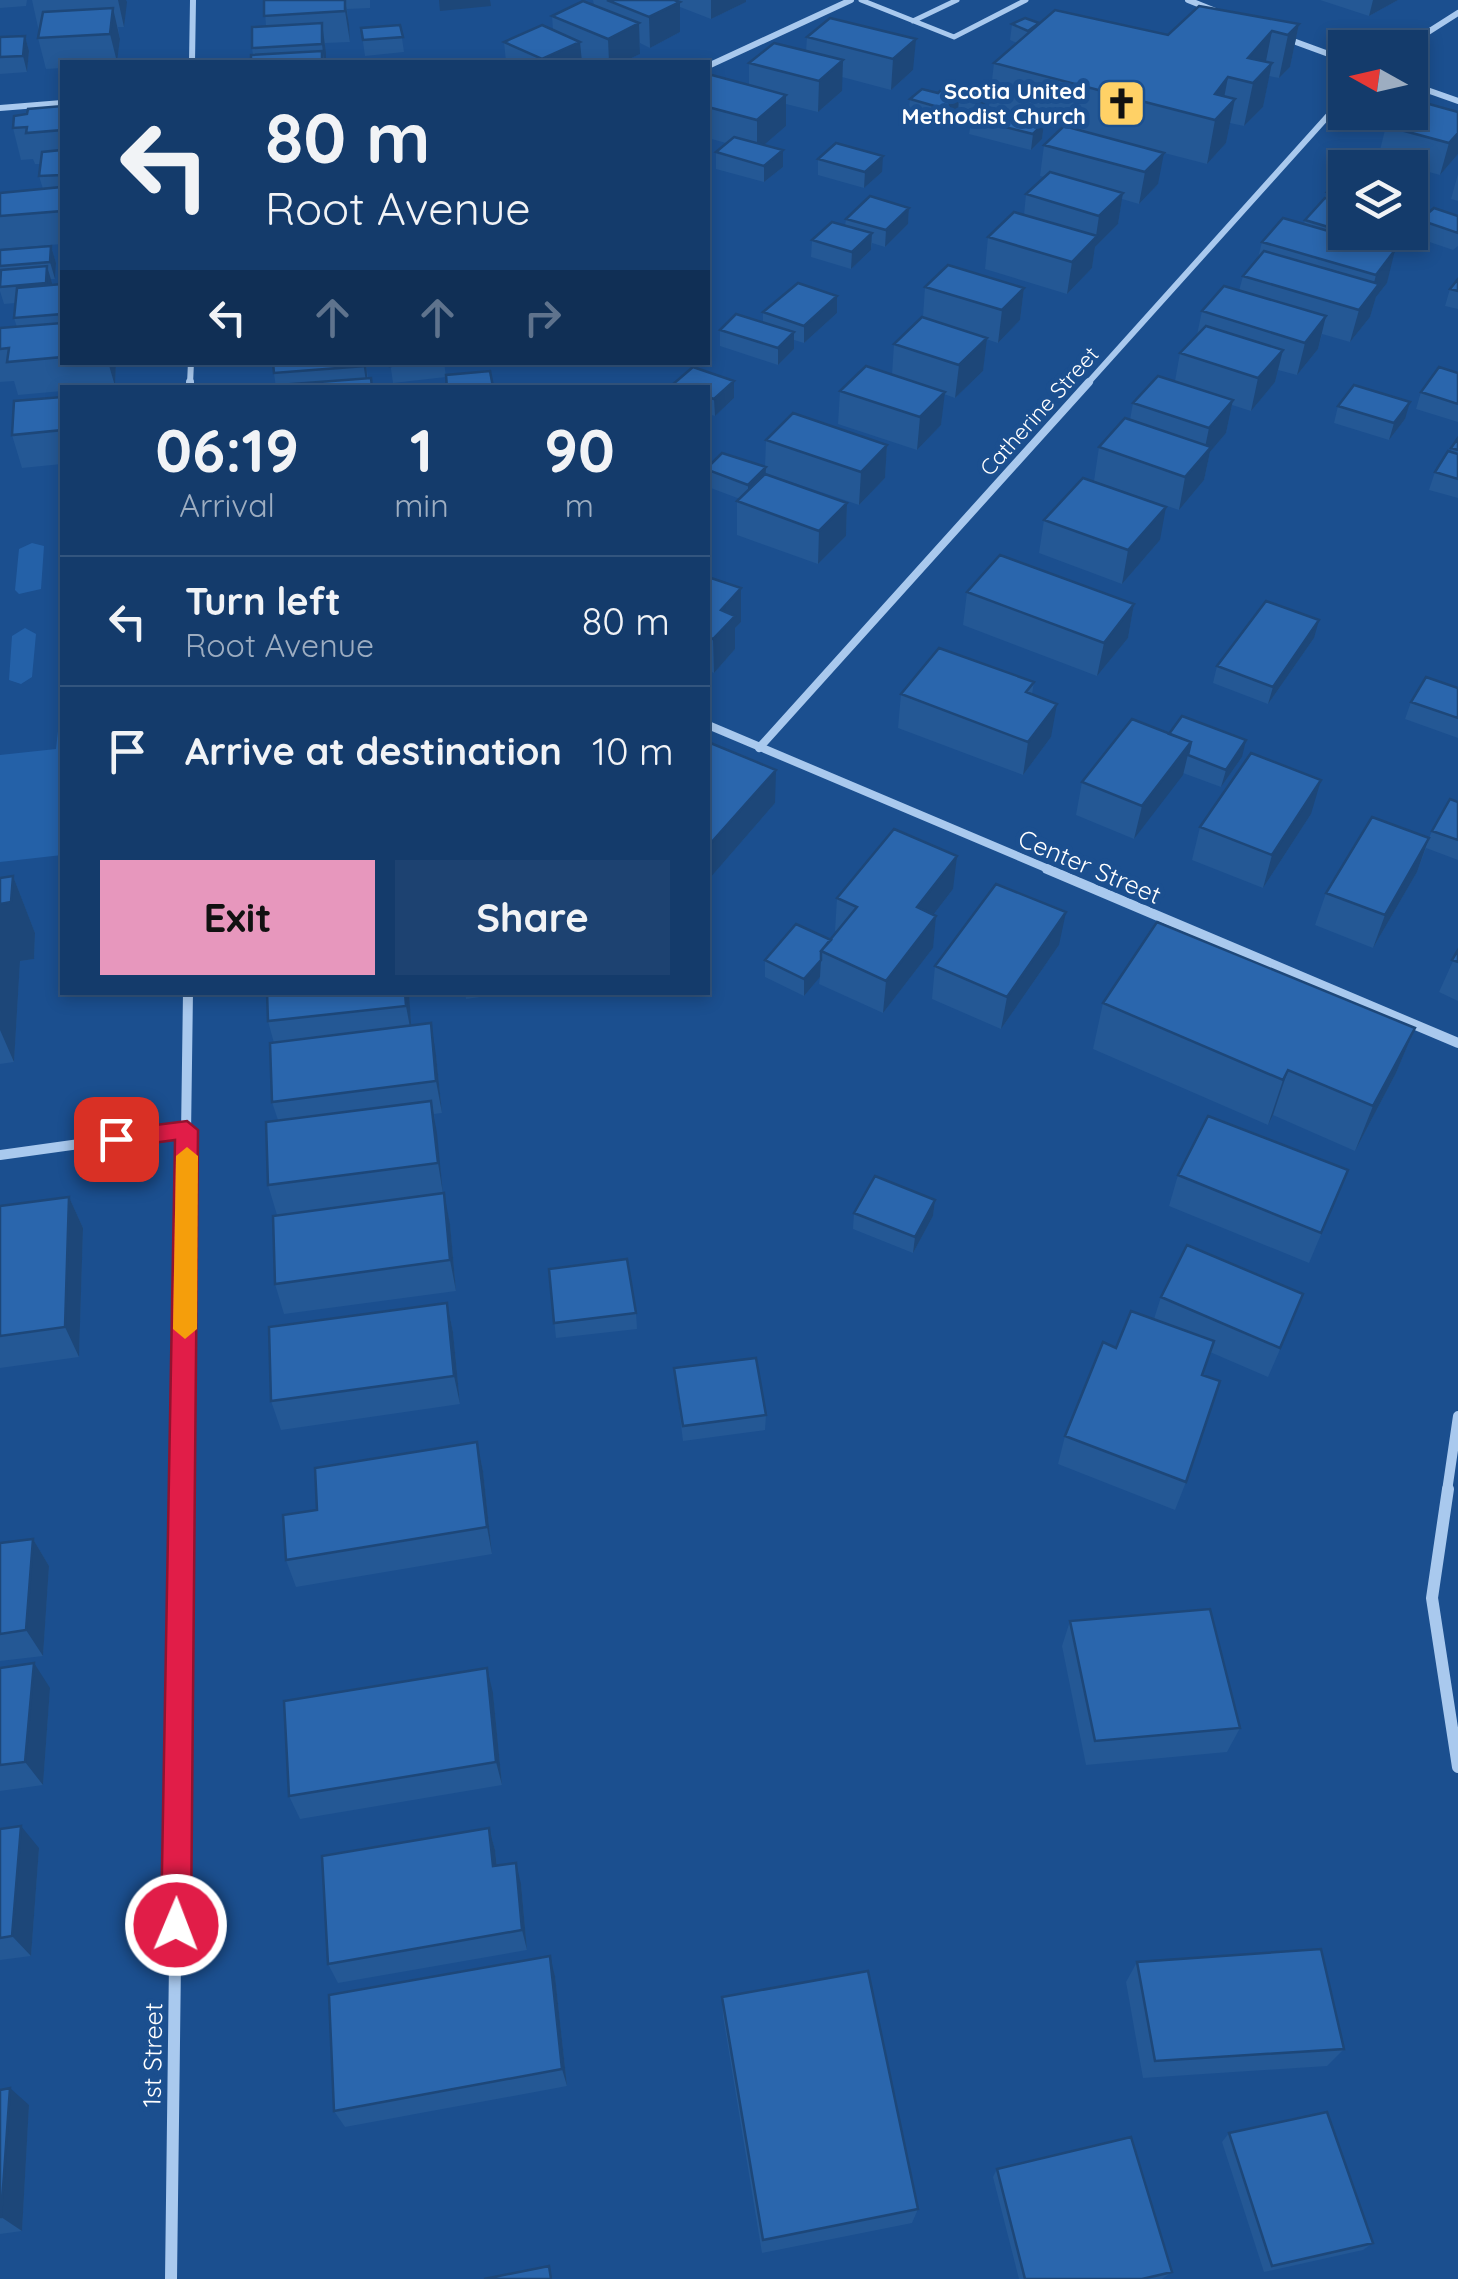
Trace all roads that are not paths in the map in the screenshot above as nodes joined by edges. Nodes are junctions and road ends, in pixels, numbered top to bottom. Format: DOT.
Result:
graph roads {
  1 [pos="192,0"];
  2 [pos="850,0"];
  3 [pos="861,0"];
  4 [pos="956,0"];
  5 [pos="1026,0"];
  6 [pos="1188,0"];
  7 [pos="1222,13"];
  8 [pos="1458,13"];
  9 [pos="913,21"];
  10 [pos="1428,32"];
  11 [pos="1273,33"];
  12 [pos="1328,54"];
  13 [pos="192,60"];
  14 [pos="710,65"];
  15 [pos="1428,91"];
  16 [pos="60,102"];
  17 [pos="1458,102"];
  18 [pos="0,108"];
  19 [pos="1328,116"];
  20 [pos="710,726"];
  21 [pos="759,748"];
  22 [pos="188,995"];
  23 [pos="1458,1043"];
  24 [pos="187,1130"];
  25 [pos="0,1156"];
  26 [pos="1458,1416"];
  27 [pos="1458,1767"];
  28 [pos="171,2279"];
  1 -- 13 [label="street"];
  2 -- 14 [label="street"];
  3 -- 9 [label="lane"];
  4 -- 9 [label="lane"];
  5 -- 9 [label="lane"];
  6 -- 7 [label="street"];
  8 -- 10 [label="street"];
  11 -- 12 [label="street"];
  15 -- 17 [label="street"];
  16 -- 18 [label="street"];
  19 -- 21 [label="street, Catherine Street"];
  20 -- 21 [label="street, Center Street"];
  21 -- 23 [label="street, Center Street"];
  22 -- 24 [label="street, 1st Street"];
  24 -- 25 [label="street"];
  24 -- 28 [label="street, 1st Street"];
  26 -- 27 [label="street"];
}
